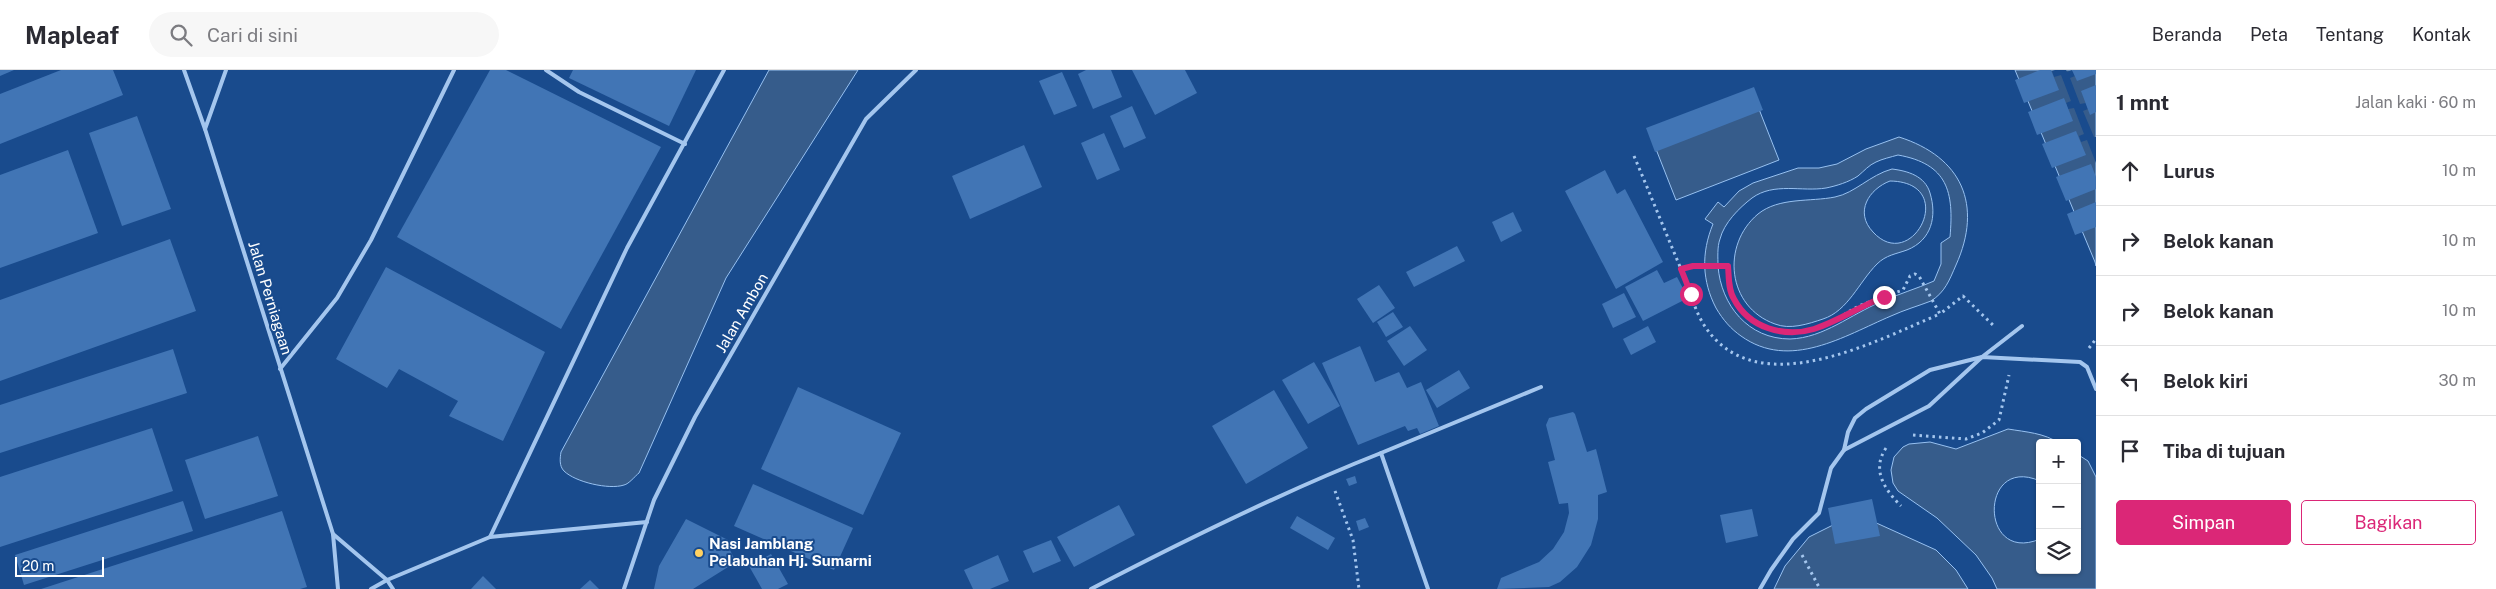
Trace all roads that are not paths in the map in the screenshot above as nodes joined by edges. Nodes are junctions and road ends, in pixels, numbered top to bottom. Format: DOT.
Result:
graph roads {
  1 [pos="184,70"];
  2 [pos="226,70"];
  3 [pos="454,70"];
  4 [pos="546,70"];
  5 [pos="724,70"];
  6 [pos="916,70"];
  7 [pos="205,130"];
  8 [pos="685,144"];
  9 [pos="2022,326"];
  10 [pos="1982,356"];
  11 [pos="280,369"];
  12 [pos="1541,387"];
  13 [pos="2096,389"];
  14 [pos="1844,450"];
  15 [pos="1381,452"];
  16 [pos="647,522"];
  17 [pos="332,534"];
  18 [pos="490,537"];
  19 [pos="387,580"];
  20 [pos="338,589"];
  21 [pos="371,589"];
  22 [pos="393,589"];
  23 [pos="624,589"];
  24 [pos="1091,589"];
  25 [pos="1428,589"];
  26 [pos="1760,589"];
  1 -- 7 [label="lane, Jalan Perniagaan"];
  2 -- 7 [label="lane"];
  3 -- 11 [label="lane"];
  4 -- 8 [label="lane"];
  5 -- 8 [label="lane"];
  6 -- 16 [label="lane, Jalan Ambon"];
  7 -- 11 [label="lane, Jalan Perniagaan"];
  8 -- 18 [label="lane"];
  9 -- 10 [label="lane"];
  10 -- 13 [label="lane"];
  10 -- 14 [label="lane"];
  10 -- 14 [label="lane"];
  11 -- 17 [label="lane, Jalan Perniagaan"];
  12 -- 15 [label="lane"];
  14 -- 26 [label="lane"];
  15 -- 24 [label="lane"];
  15 -- 25 [label="lane"];
  16 -- 18 [label="lane"];
  16 -- 23 [label="lane, Jalan Ambon"];
  17 -- 19 [label="lane"];
  17 -- 20 [label="lane, Jalan Perniagaan"];
  18 -- 19 [label="lane"];
  19 -- 21 [label="lane"];
  19 -- 22 [label="lane"];
}
